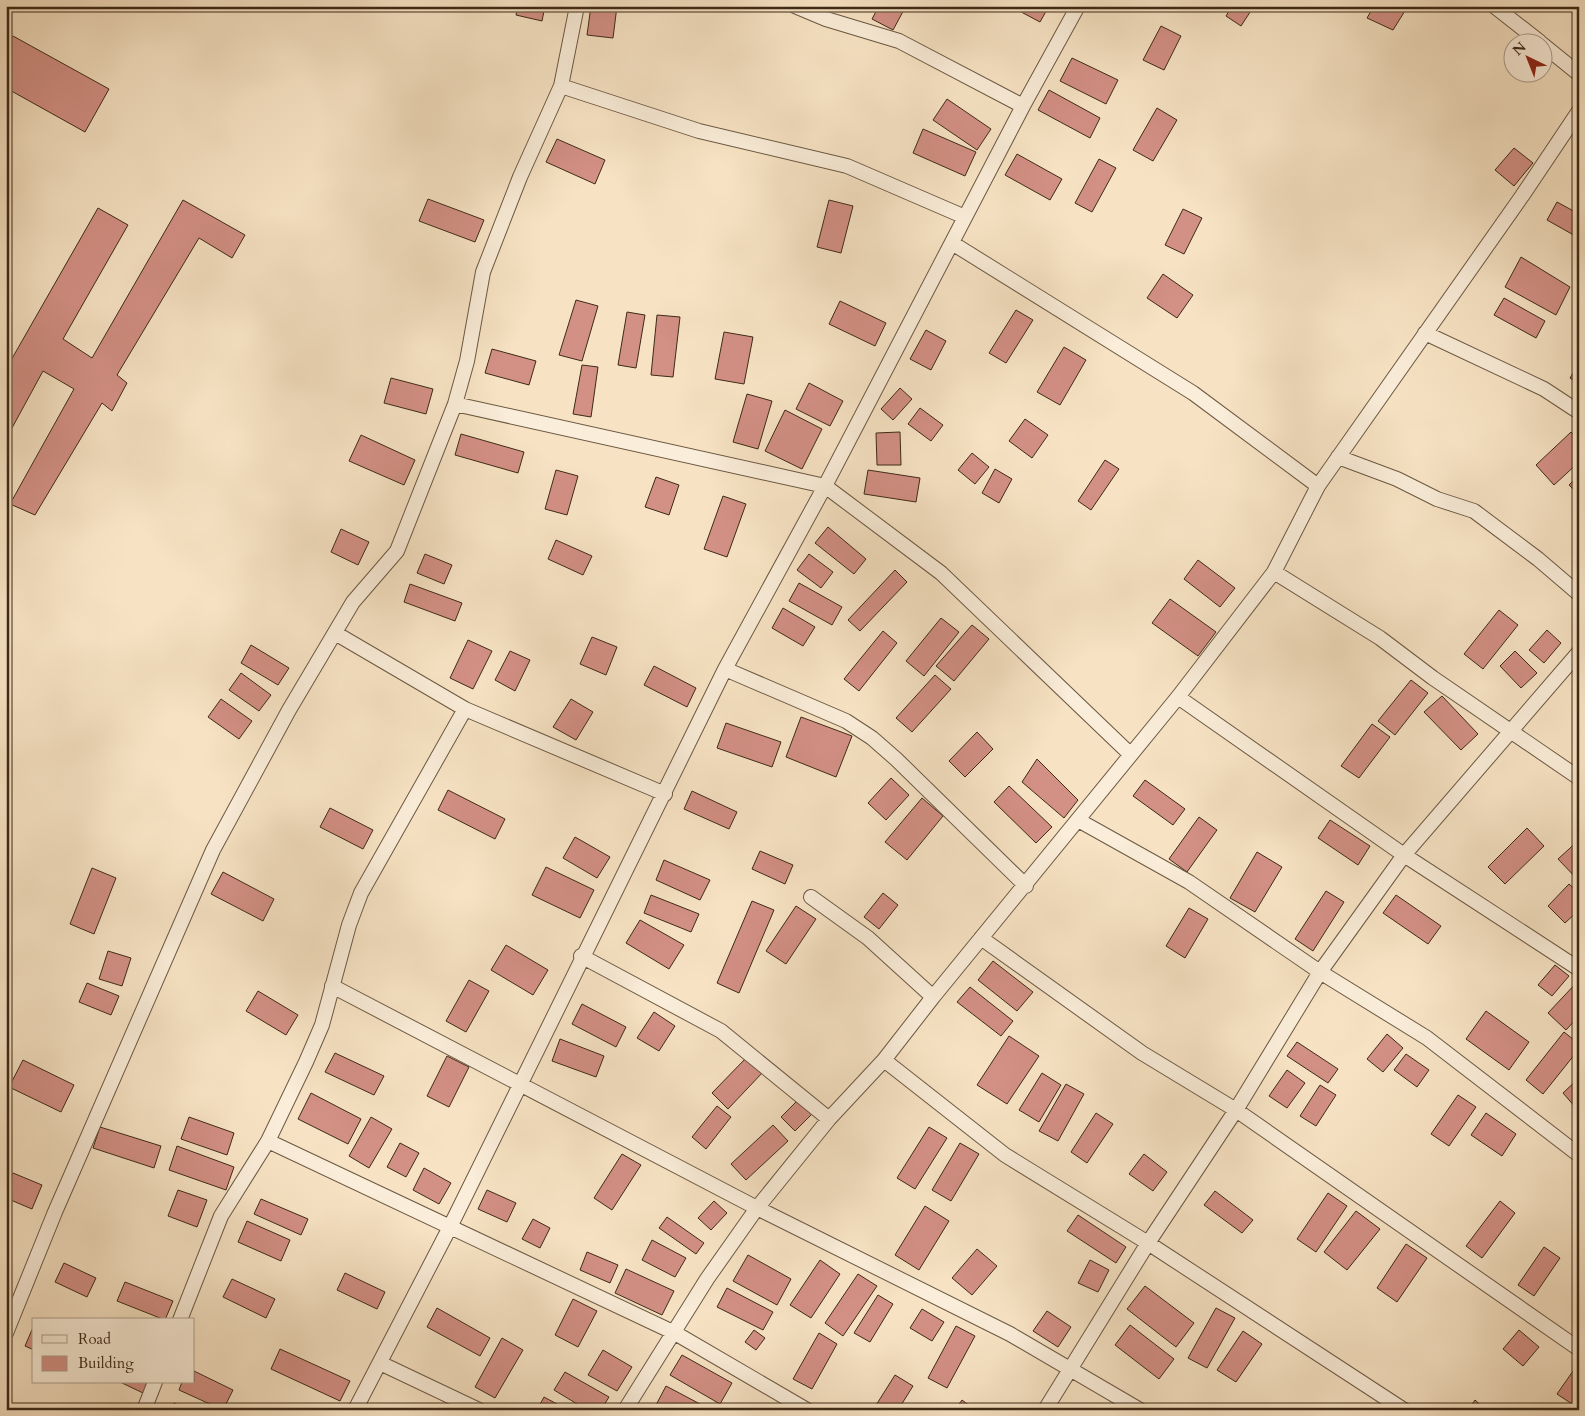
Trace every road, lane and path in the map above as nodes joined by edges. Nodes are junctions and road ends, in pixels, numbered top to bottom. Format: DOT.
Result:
graph roads {
  1 [pos="577,6"];
  2 [pos="795,6"];
  3 [pos="1078,6"];
  4 [pos="1494,6"];
  5 [pos="1528,32"];
  6 [pos="1552,51"];
  7 [pos="1579,74"];
  8 [pos="561,86"];
  9 [pos="1023,106"];
  10 [pos="1579,111"];
  11 [pos="965,217"];
  12 [pos="952,243"];
  13 [pos="1424,333"];
  14 [pos="455,404"];
  15 [pos="1579,412"];
  16 [pos="1338,457"];
  17 [pos="825,486"];
  18 [pos="1318,486"];
  19 [pos="1274,572"];
  20 [pos="1579,594"];
  21 [pos="335,633"];
  22 [pos="1579,652"];
  23 [pos="725,669"];
  24 [pos="1178,697"];
  25 [pos="464,709"];
  26 [pos="1510,731"];
  27 [pos="1130,754"];
  28 [pos="1579,778"];
  29 [pos="665,794"];
  30 [pos="1078,820"];
  31 [pos="1404,855"];
  32 [pos="1026,886"];
  33 [pos="811,897"];
  34 [pos="981,938"];
  35 [pos="582,956"];
  36 [pos="1579,968"];
  37 [pos="1320,972"];
  38 [pos="332,986"];
  39 [pos="933,997"];
  40 [pos="884,1060"];
  41 [pos="520,1082"];
  42 [pos="1236,1110"];
  43 [pos="829,1119"];
  44 [pos="268,1140"];
  45 [pos="1579,1155"];
  46 [pos="757,1208"];
  47 [pos="450,1226"];
  48 [pos="1148,1243"];
  49 [pos="181,1318"];
  50 [pos="6,1333"];
  51 [pos="674,1333"];
  52 [pos="1579,1349"];
  53 [pos="380,1363"];
  54 [pos="1071,1369"];
  55 [pos="154,1384"];
  56 [pos="144,1410"];
  57 [pos="355,1410"];
  58 [pos="479,1410"];
  59 [pos="625,1410"];
  60 [pos="807,1410"];
  61 [pos="1045,1410"];
  62 [pos="1140,1410"];
  63 [pos="1404,1410"];
  1 -- 8 [label="street"];
  2 -- 9 [label="street"];
  3 -- 9 [label="street"];
  4 -- 5 [label="street"];
  6 -- 7 [label="street"];
  8 -- 11 [label="street"];
  8 -- 14 [label="street"];
  9 -- 11 [label="street"];
  10 -- 13 [label="street"];
  11 -- 12 [label="street"];
  12 -- 17 [label="street"];
  12 -- 18 [label="street"];
  13 -- 15 [label="street"];
  13 -- 16 [label="street"];
  14 -- 17 [label="street"];
  14 -- 21 [label="street"];
  16 -- 18 [label="street"];
  16 -- 20 [label="street"];
  17 -- 23 [label="street"];
  17 -- 27 [label="street"];
  18 -- 19 [label="street"];
  19 -- 24 [label="street"];
  19 -- 26 [label="street"];
  21 -- 25 [label="street"];
  21 -- 50 [label="street"];
  22 -- 26 [label="street"];
  23 -- 29 [label="street"];
  23 -- 32 [label="street"];
  24 -- 27 [label="street"];
  24 -- 31 [label="street"];
  25 -- 29 [label="street"];
  25 -- 38 [label="street"];
  26 -- 28 [label="street"];
  26 -- 31 [label="street"];
  27 -- 30 [label="street"];
  29 -- 35 [label="street"];
  30 -- 32 [label="street"];
  30 -- 37 [label="street"];
  31 -- 36 [label="street"];
  31 -- 37 [label="street"];
  32 -- 34 [label="street"];
  33 -- 39 [label="street"];
  34 -- 39 [label="street"];
  34 -- 42 [label="street"];
  35 -- 41 [label="street"];
  35 -- 43 [label="street"];
  37 -- 42 [label="street"];
  37 -- 45 [label="street"];
  38 -- 41 [label="street"];
  38 -- 44 [label="street"];
  39 -- 40 [label="street"];
  40 -- 43 [label="street"];
  40 -- 48 [label="street"];
  41 -- 46 [label="street"];
  41 -- 47 [label="street"];
  42 -- 48 [label="street"];
  42 -- 52 [label="street"];
  43 -- 46 [label="street"];
  44 -- 47 [label="street"];
  44 -- 49 [label="street"];
  46 -- 51 [label="street"];
  46 -- 54 [label="street"];
  47 -- 51 [label="street"];
  47 -- 53 [label="street"];
  48 -- 54 [label="street"];
  48 -- 63 [label="street"];
  51 -- 59 [label="street"];
  51 -- 60 [label="street"];
  53 -- 57 [label="street"];
  53 -- 58 [label="street"];
  54 -- 61 [label="street"];
  54 -- 62 [label="street"];
  55 -- 56 [label="street"];
}
